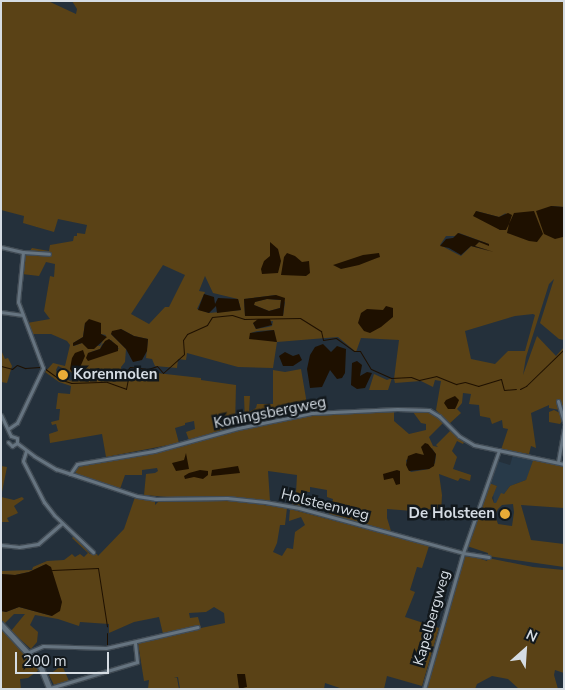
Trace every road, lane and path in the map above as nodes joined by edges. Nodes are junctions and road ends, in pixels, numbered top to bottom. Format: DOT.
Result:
graph roads {
  1 [pos="1,247"];
  2 [pos="23,252"];
  3 [pos="49,254"];
  4 [pos="1,312"];
  5 [pos="22,315"];
  6 [pos="558,401"];
  7 [pos="1,414"];
  8 [pos="564,422"];
  9 [pos="564,427"];
  10 [pos="8,429"];
  11 [pos="12,436"];
  12 [pos="8,442"];
  13 [pos="17,443"];
  14 [pos="2,444"];
  15 [pos="499,450"];
  16 [pos="26,451"];
  17 [pos="558,462"];
  18 [pos="564,464"];
  19 [pos="70,474"];
  20 [pos="62,523"];
  21 [pos="1,546"];
  22 [pos="92,552"];
  23 [pos="463,553"];
  24 [pos="489,557"];
  25 [pos="1,624"];
  26 [pos="198,626"];
  27 [pos="135,642"];
  28 [pos="29,652"];
  29 [pos="50,688"];
  30 [pos="424,689"];
  1 -- 2 [label="street"];
  2 -- 3 [label="street"];
  2 -- 5 [label="street"];
  4 -- 5 [label="street"];
  5 -- 10 [label="street"];
  6 -- 8 [label="street"];
  7 -- 10 [label="street, Holsteenweg"];
  9 -- 17 [label="street"];
  10 -- 11 [label="street, Holsteenweg"];
  11 -- 12 [label="street"];
  11 -- 13 [label="street, Holsteenweg"];
  12 -- 13 [label="street"];
  12 -- 14 [label="street"];
  13 -- 16 [label="street, Holsteenweg"];
  15 -- 17 [label="street"];
  15 -- 19 [label="street, Koningsbergweg"];
  15 -- 23 [label="street"];
  16 -- 19 [label="street, Holsteenweg"];
  16 -- 20 [label="street"];
  17 -- 18 [label="street"];
  19 -- 23 [label="street, Holsteenweg"];
  20 -- 21 [label="street"];
  20 -- 22 [label="street"];
  23 -- 24 [label="street, Holsteenweg"];
  23 -- 30 [label="street, Kapelbergweg"];
  25 -- 28 [label="street"];
  26 -- 27 [label="street"];
  27 -- 28 [label="street"];
  27 -- 29 [label="street"];
  28 -- 29 [label="street"];
}
